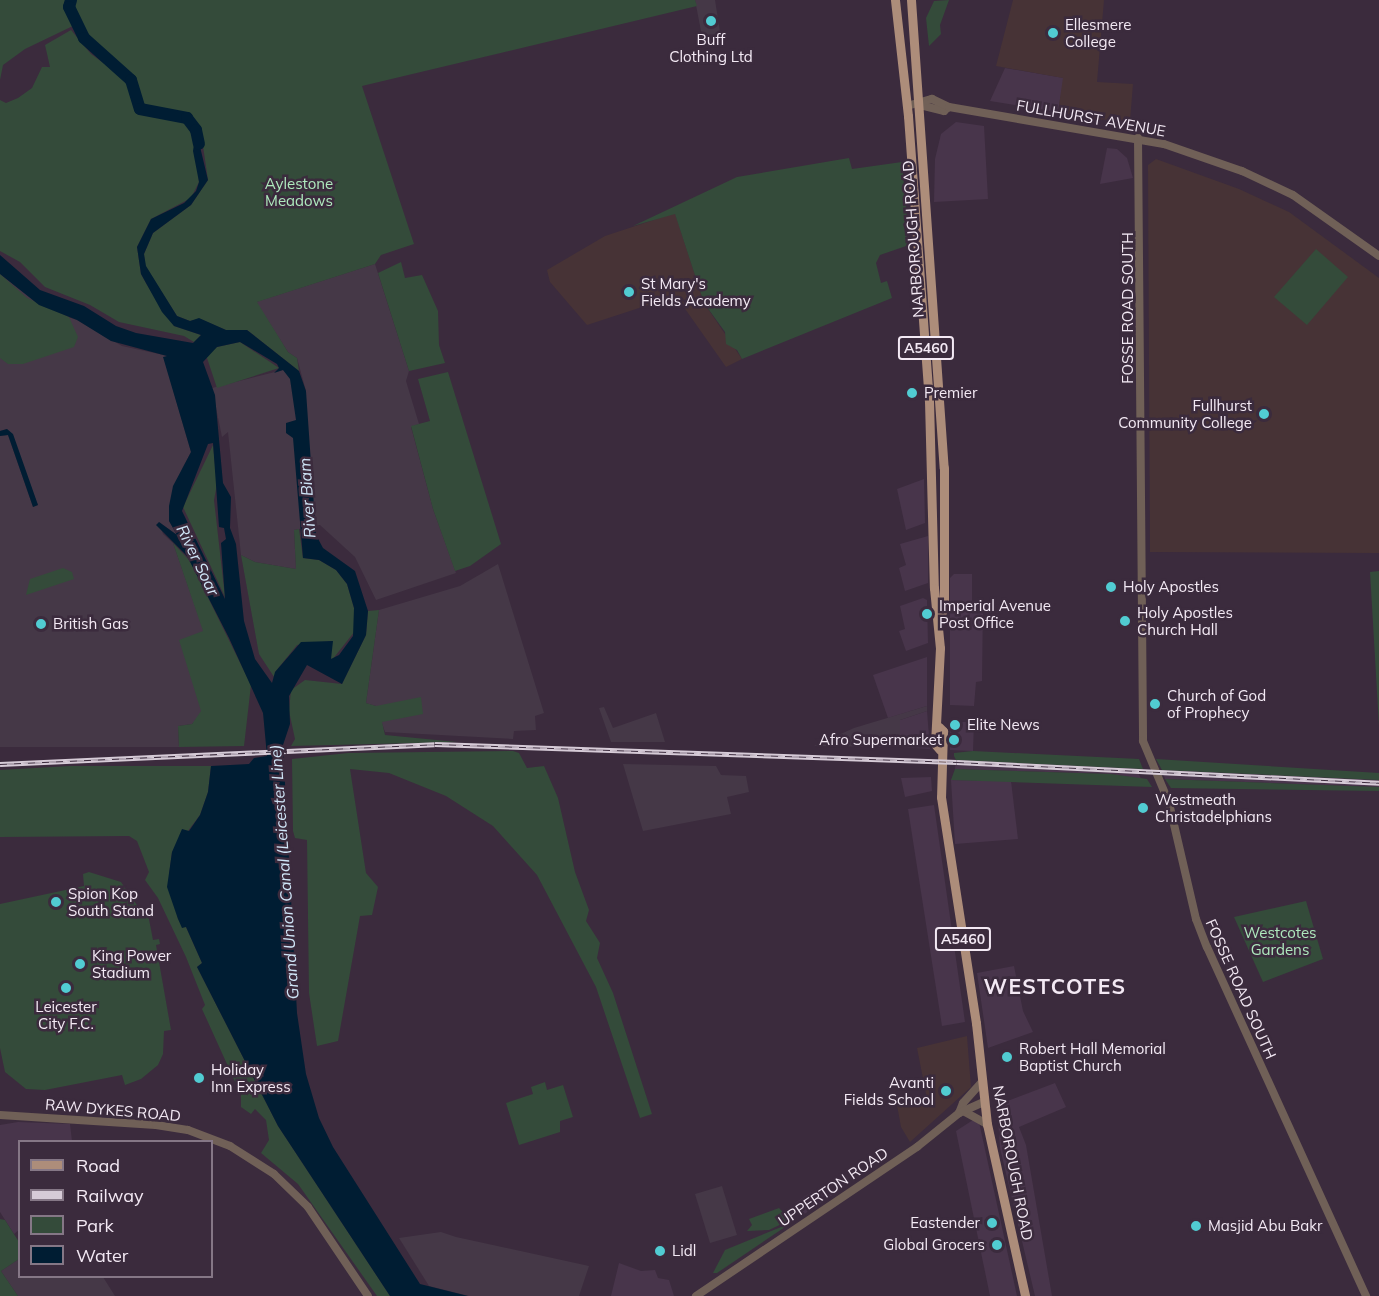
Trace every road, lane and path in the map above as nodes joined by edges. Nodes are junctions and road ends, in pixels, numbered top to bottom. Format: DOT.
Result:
graph roads {
  1 [pos="895,0"];
  2 [pos="911,0"];
  3 [pos="920,105"];
  4 [pos="907,106"];
  5 [pos="1138,138"];
  6 [pos="1379,256"];
  7 [pos="939,618"];
  8 [pos="982,1082"];
  9 [pos="984,1101"];
  10 [pos="962,1113"];
  11 [pos="0,1115"];
  12 [pos="987,1124"];
  13 [pos="368,1296"];
  14 [pos="696,1296"];
  15 [pos="1025,1296"];
  16 [pos="1366,1296"];
  1 -- 4 [label="main road, NARBOROUGH ROAD / A5460"];
  2 -- 3 [label="main road, NARBOROUGH ROAD / A5460"];
  3 -- 4 [label="street, FULLHURST AVENUE"];
  3 -- 5 [label="street, FULLHURST AVENUE"];
  3 -- 7 [label="main road, NARBOROUGH ROAD / A5460"];
  4 -- 7 [label="main road, NARBOROUGH ROAD / A5460"];
  5 -- 6 [label="street, FULLHURST AVENUE"];
  5 -- 16 [label="street, FOSSE ROAD SOUTH"];
  7 -- 8 [label="main road, NARBOROUGH ROAD / A5460"];
  8 -- 9 [label="main road, NARBOROUGH ROAD / A5460"];
  8 -- 10 [label="street"];
  9 -- 10 [label="street, UPPERTON ROAD"];
  9 -- 12 [label="main road, NARBOROUGH ROAD / A5460"];
  10 -- 12 [label="street"];
  10 -- 14 [label="street, UPPERTON ROAD"];
  11 -- 13 [label="street, RAW DYKES ROAD"];
  12 -- 15 [label="main road, NARBOROUGH ROAD / A5460"];
}
